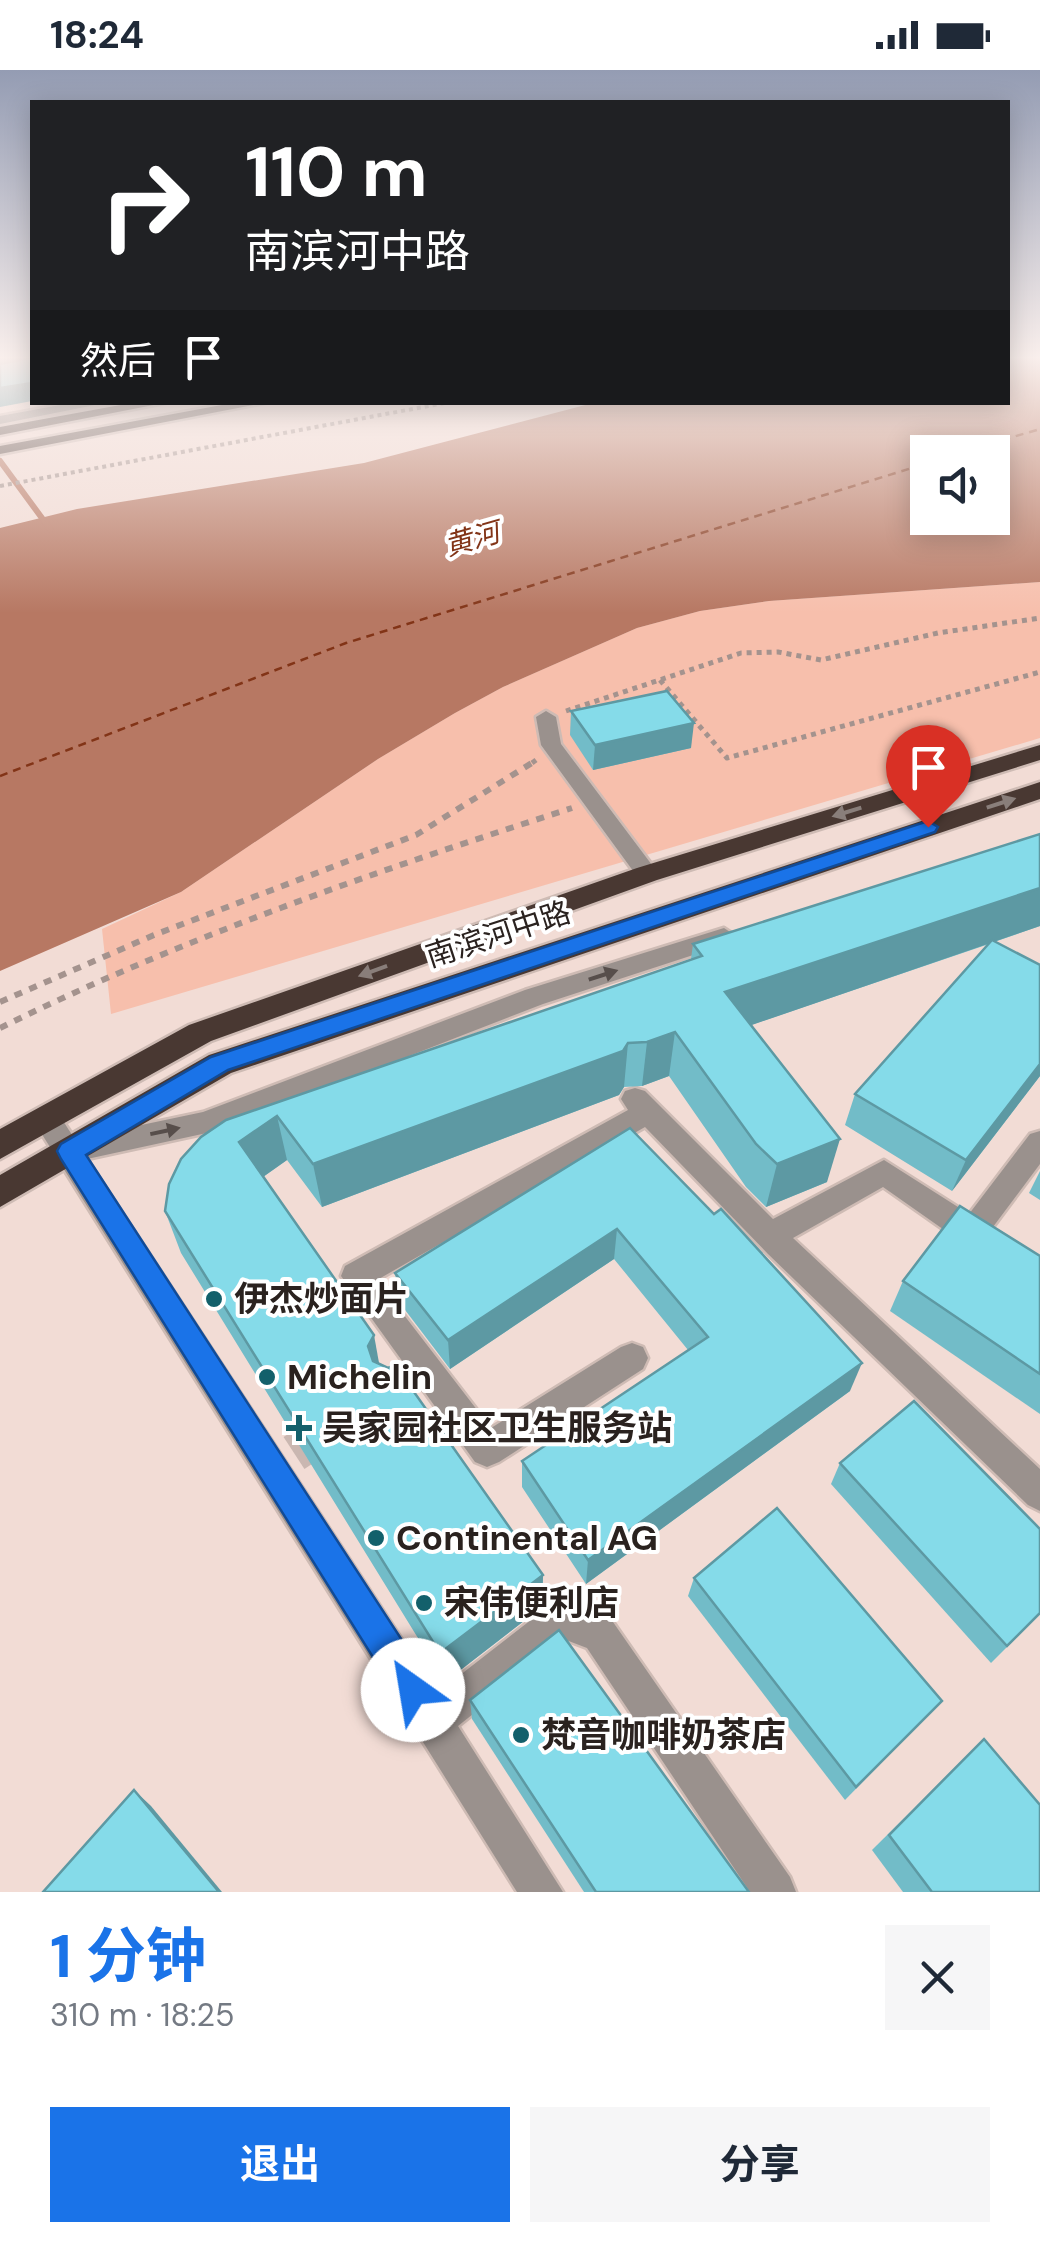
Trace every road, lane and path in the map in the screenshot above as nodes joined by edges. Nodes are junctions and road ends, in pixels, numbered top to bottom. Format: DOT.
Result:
graph roads {
  1 [pos="38,443"];
  2 [pos="229,443"];
  3 [pos="0,450"];
  4 [pos="1,486"];
  5 [pos="1040,618"];
  6 [pos="1040,672"];
  7 [pos="660,680"];
  8 [pos="546,717"];
  9 [pos="551,745"];
  10 [pos="1040,752"];
  11 [pos="1040,790"];
  12 [pos="593,801"];
  13 [pos="647,874"];
  14 [pos="755,926"];
  15 [pos="534,997"];
  16 [pos="0,1002"];
  17 [pos="559,1022"];
  18 [pos="0,1028"];
  19 [pos="47,1120"];
  20 [pos="1040,1142"];
  21 [pos="0,1146"];
  22 [pos="70,1151"];
  23 [pos="0,1192"];
  24 [pos="972,1233"];
  25 [pos="770,1236"];
  26 [pos="999,1250"];
  27 [pos="632,1358"];
  28 [pos="424,1368"];
  29 [pos="396,1387"];
  30 [pos="1040,1492"];
  31 [pos="434,1721"];
  32 [pos="542,1892"];
  33 [pos="775,1892"];
  1 -- 3 [label="main road"];
  2 -- 4 [label="path"];
  5 -- 7 [label="path"];
  6 -- 7 [label="path"];
  7 -- 8 [label="path"];
  8 -- 9 [label="street"];
  9 -- 12 [label="street"];
  9 -- 16 [label="path"];
  10 -- 13 [label="highway, 南滨河中路, one-way"];
  22 -- 11 [label="highway, 南滨河中路, one-way"];
  12 -- 13 [label="street"];
  12 -- 18 [label="path"];
  13 -- 19 [label="highway, 南滨河中路, one-way"];
  15 -- 14 [label="street, one-way"];
  15 -- 17 [label="street"];
  22 -- 15 [label="street, one-way"];
  19 -- 21 [label="highway, 南滨河中路"];
  19 -- 22 [label="street"];
  20 -- 24 [label="street"];
  22 -- 23 [label="highway, 南滨河中路"];
  22 -- 31 [label="street"];
  24 -- 25 [label="street"];
  24 -- 26 [label="street"];
  25 -- 28 [label="street"];
  25 -- 30 [label="street"];
  27 -- 28 [label="street"];
  28 -- 29 [label="street"];
  31 -- 32 [label="street"];
  31 -- 33 [label="street"];
}
